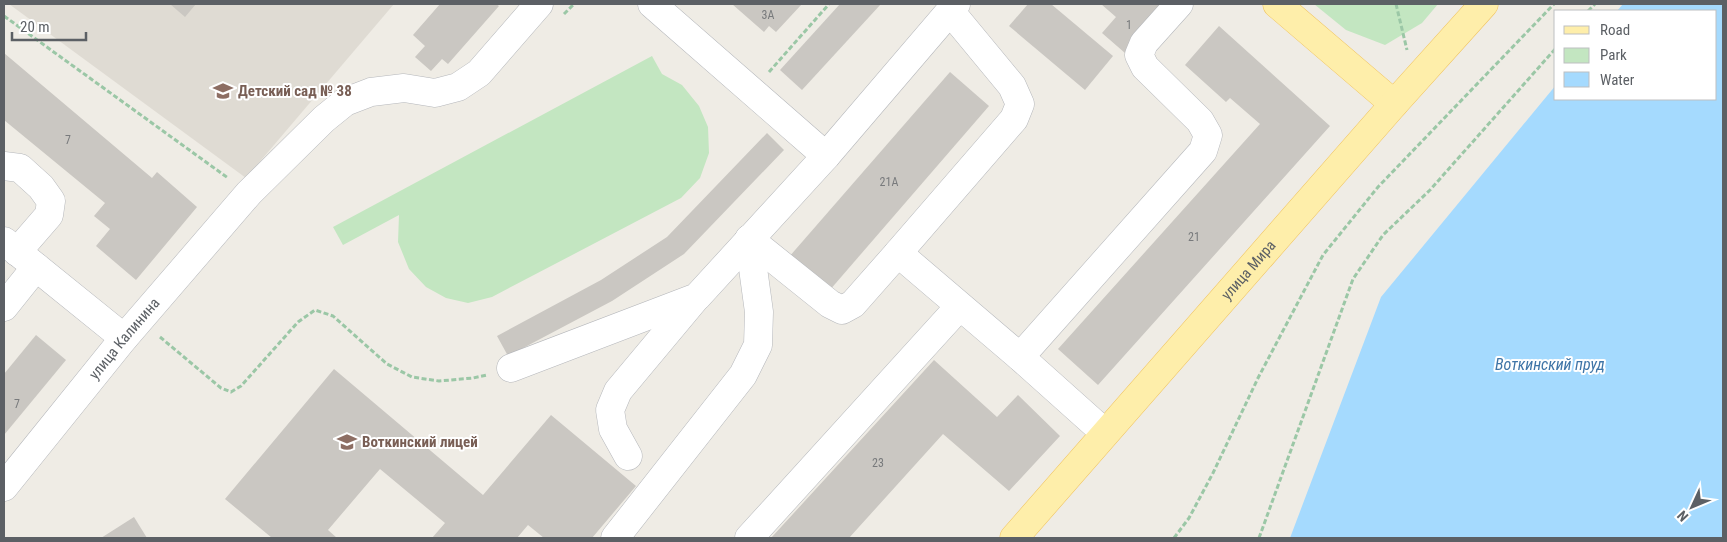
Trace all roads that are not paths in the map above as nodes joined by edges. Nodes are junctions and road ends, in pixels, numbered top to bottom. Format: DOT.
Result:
graph roads {
  1 [pos="652,4"];
  2 [pos="1179,4"];
  3 [pos="1277,4"];
  4 [pos="1484,4"];
  5 [pos="953,8"];
  6 [pos="550,10"];
  7 [pos="1394,104"];
  8 [pos="826,156"];
  9 [pos="4,166"];
  10 [pos="749,239"];
  11 [pos="19,253"];
  12 [pos="898,253"];
  13 [pos="697,297"];
  14 [pos="4,307"];
  15 [pos="959,307"];
  16 [pos="124,338"];
  17 [pos="1020,357"];
  18 [pos="511,368"];
  19 [pos="1105,433"];
  20 [pos="628,456"];
  21 [pos="4,487"];
  22 [pos="615,538"];
  23 [pos="750,538"];
  24 [pos="1014,538"];
  1 -- 8 [label="lane"];
  2 -- 17 [label="lane"];
  3 -- 7 [label="main road"];
  4 -- 7 [label="main road, улица Мира"];
  5 -- 8 [label="lane"];
  5 -- 12 [label="lane"];
  6 -- 16 [label="lane, улица Калинина"];
  7 -- 19 [label="main road, улица Мира"];
  8 -- 10 [label="lane"];
  9 -- 11 [label="lane"];
  10 -- 12 [label="lane"];
  10 -- 13 [label="lane"];
  10 -- 22 [label="lane"];
  11 -- 14 [label="lane"];
  11 -- 16 [label="lane"];
  12 -- 15 [label="lane"];
  13 -- 18 [label="lane"];
  13 -- 20 [label="lane"];
  15 -- 17 [label="lane"];
  15 -- 23 [label="lane"];
  16 -- 21 [label="lane, улица Калинина"];
  17 -- 19 [label="lane"];
  19 -- 24 [label="main road, улица Мира"];
}
